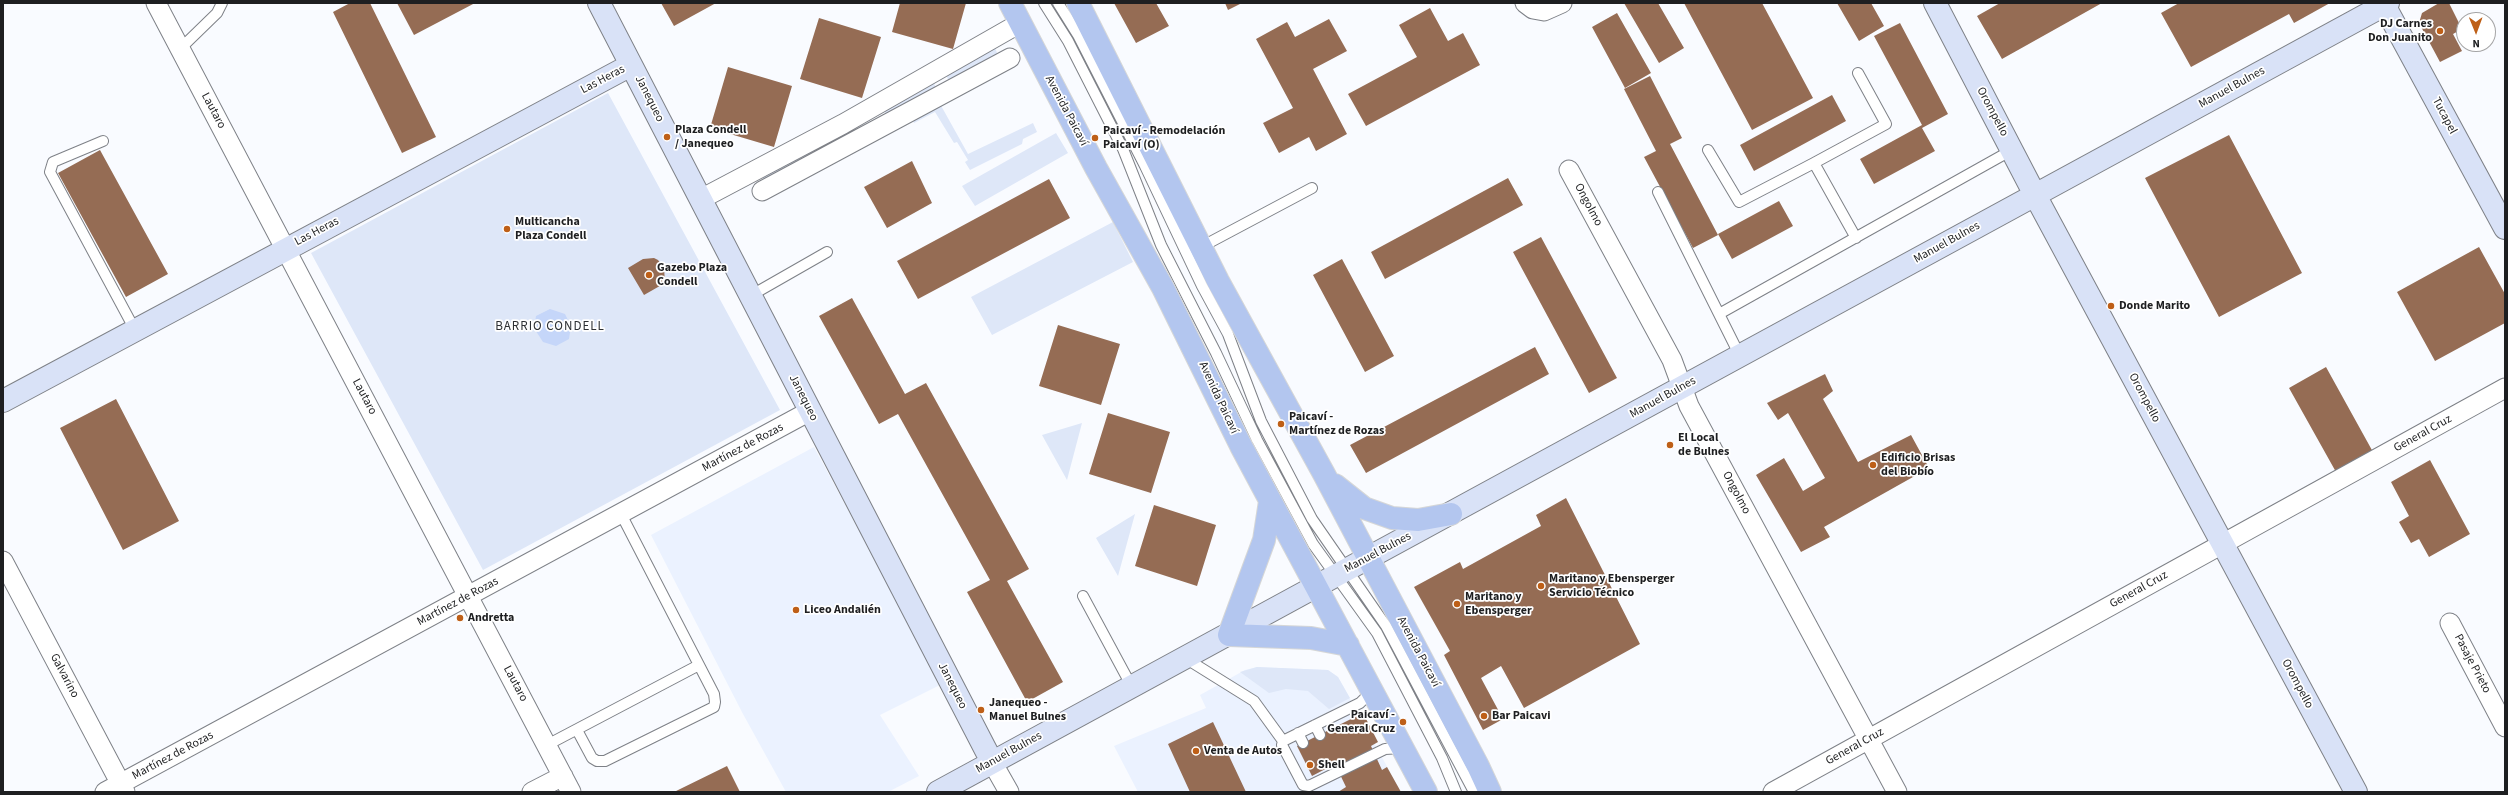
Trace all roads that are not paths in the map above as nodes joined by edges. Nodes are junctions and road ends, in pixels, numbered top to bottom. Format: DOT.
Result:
graph roads {
  1 [pos="156,3"];
  2 [pos="211,3"];
  3 [pos="222,3"];
  4 [pos="599,3"];
  5 [pos="1010,3"];
  6 [pos="1044,3"];
  7 [pos="1058,3"];
  8 [pos="1078,3"];
  9 [pos="1562,3"];
  10 [pos="1935,3"];
  11 [pos="2385,4"];
  12 [pos="1526,5"];
  13 [pos="217,13"];
  14 [pos="1020,22"];
  15 [pos="180,49"];
  16 [pos="1010,58"];
  17 [pos="631,65"];
  18 [pos="1858,73"];
  19 [pos="1147,137"];
  20 [pos="103,141"];
  21 [pos="1708,150"];
  22 [pos="2012,150"];
  23 [pos="1814,163"];
  24 [pos="1569,170"];
  25 [pos="1312,188"];
  26 [pos="762,191"];
  27 [pos="1658,192"];
  28 [pos="2035,195"];
  29 [pos="701,199"];
  30 [pos="2505,228"];
  31 [pos="1177,232"];
  32 [pos="1856,238"];
  33 [pos="1201,247"];
  34 [pos="285,249"];
  35 [pos="827,252"];
  36 [pos="750,296"];
  37 [pos="1719,314"];
  38 [pos="135,330"];
  39 [pos="1740,356"];
  40 [pos="1682,388"];
  41 [pos="2505,388"];
  42 [pos="3,401"];
  43 [pos="810,411"];
  44 [pos="1324,474"];
  45 [pos="1270,501"];
  46 [pos="621,514"];
  47 [pos="1451,514"];
  48 [pos="2222,544"];
  49 [pos="1369,558"];
  50 [pos="3,560"];
  51 [pos="1342,573"];
  52 [pos="1317,587"];
  53 [pos="468,596"];
  54 [pos="1083,596"];
  55 [pos="2450,623"];
  56 [pos="1229,635"];
  57 [pos="1348,645"];
  58 [pos="1185,658"];
  59 [pos="699,665"];
  60 [pos="1132,686"];
  61 [pos="1366,697"];
  62 [pos="1350,708"];
  63 [pos="1332,717"];
  64 [pos="1355,717"];
  65 [pos="1315,725"];
  66 [pos="1337,726"];
  67 [pos="2505,727"];
  68 [pos="577,730"];
  69 [pos="1298,733"];
  70 [pos="1320,735"];
  71 [pos="1868,739"];
  72 [pos="1283,741"];
  73 [pos="1303,743"];
  74 [pos="547,745"];
  75 [pos="1394,748"];
  76 [pos="992,762"];
  77 [pos="567,784"];
  78 [pos="1308,786"];
  79 [pos="117,789"];
  80 [pos="532,792"];
  81 [pos="938,792"];
  82 [pos="1009,792"];
  83 [pos="1296,792"];
  84 [pos="1426,792"];
  85 [pos="1456,792"];
  86 [pos="1474,792"];
  87 [pos="1490,792"];
  88 [pos="1773,792"];
  89 [pos="1897,792"];
  90 [pos="2356,792"];
  1 -- 15 [label="street, Lautaro"];
  2 -- 13 [label="lane"];
  3 -- 13 [label="lane"];
  4 -- 17 [label="street, Janequeo"];
  5 -- 14 [label="main road, Avenida Paicaví"];
  6 -- 51 [label="lane"];
  7 -- 31 [label="lane"];
  8 -- 19 [label="main road, Avenida Paicaví"];
  9 -- 12 [label="street"];
  10 -- 22 [label="street, Orompello"];
  11 -- 28 [label="street, Manuel Bulnes"];
  11 -- 30 [label="street, Tucapel"];
  13 -- 15 [label="lane"];
  14 -- 29 [label="street"];
  14 -- 45 [label="main road, Avenida Paicaví"];
  15 -- 34 [label="street, Lautaro"];
  16 -- 26 [label="street"];
  17 -- 29 [label="street, Janequeo"];
  17 -- 34 [label="street, Las Heras"];
  18 -- 23 [label="lane"];
  19 -- 31 [label="lane"];
  19 -- 33 [label="main road, Avenida Paicaví"];
  20 -- 38 [label="lane"];
  21 -- 23 [label="lane"];
  22 -- 28 [label="street, Orompello"];
  22 -- 32 [label="lane"];
  23 -- 32 [label="lane"];
  24 -- 40 [label="street, Ongolmo"];
  25 -- 33 [label="lane"];
  27 -- 37 [label="lane"];
  28 -- 39 [label="street, Manuel Bulnes"];
  28 -- 48 [label="street, Orompello"];
  29 -- 36 [label="street, Janequeo"];
  31 -- 51 [label="lane"];
  32 -- 37 [label="lane"];
  33 -- 44 [label="main road, Avenida Paicaví"];
  34 -- 38 [label="street, Las Heras"];
  34 -- 53 [label="street, Lautaro"];
  35 -- 36 [label="lane"];
  36 -- 43 [label="street, Janequeo"];
  37 -- 39 [label="lane"];
  38 -- 42 [label="street, Las Heras"];
  39 -- 40 [label="street, Manuel Bulnes"];
  40 -- 47 [label="street, Manuel Bulnes"];
  40 -- 71 [label="street, Ongolmo"];
  41 -- 48 [label="street, General Cruz"];
  43 -- 46 [label="street, Martínez de Rozas"];
  43 -- 76 [label="street, Janequeo"];
  44 -- 47 [label="main road"];
  44 -- 49 [label="main road, Avenida Paicaví"];
  45 -- 52 [label="main road, Avenida Paicaví"];
  45 -- 56 [label="main road"];
  46 -- 53 [label="street, Martínez de Rozas"];
  46 -- 59 [label="lane"];
  47 -- 49 [label="street, Manuel Bulnes"];
  48 -- 71 [label="street, General Cruz"];
  48 -- 90 [label="street, Orompello"];
  49 -- 51 [label="street, Manuel Bulnes"];
  49 -- 87 [label="main road, Avenida Paicaví"];
  50 -- 79 [label="street, Galvarino"];
  51 -- 52 [label="street, Manuel Bulnes"];
  51 -- 85 [label="lane"];
  51 -- 86 [label="lane"];
  52 -- 56 [label="street, Manuel Bulnes"];
  52 -- 57 [label="main road, Avenida Paicaví"];
  53 -- 74 [label="street, Lautaro"];
  53 -- 79 [label="street, Martínez de Rozas"];
  54 -- 60 [label="lane"];
  55 -- 67 [label="street, Pasaje Prieto"];
  56 -- 57 [label="main road"];
  56 -- 58 [label="street, Manuel Bulnes"];
  57 -- 61 [label="main road, Avenida Paicaví"];
  58 -- 60 [label="street, Manuel Bulnes"];
  58 -- 72 [label="lane"];
  59 -- 68 [label="lane"];
  59 -- 68 [label="lane"];
  60 -- 76 [label="street, Manuel Bulnes"];
  61 -- 62 [label="lane"];
  61 -- 75 [label="main road, Avenida Paicaví"];
  62 -- 63 [label="lane"];
  62 -- 64 [label="lane"];
  63 -- 65 [label="lane"];
  63 -- 66 [label="lane"];
  65 -- 69 [label="lane"];
  65 -- 70 [label="lane"];
  68 -- 74 [label="lane"];
  69 -- 72 [label="lane"];
  69 -- 73 [label="lane"];
  71 -- 88 [label="street, General Cruz"];
  71 -- 89 [label="street, Ongolmo"];
  72 -- 78 [label="lane"];
  74 -- 77 [label="street, Lautaro"];
  75 -- 78 [label="lane"];
  75 -- 84 [label="main road, Avenida Paicaví"];
  76 -- 81 [label="street, Manuel Bulnes"];
  76 -- 82 [label="street, Janequeo"];
  77 -- 80 [label="street"];
  78 -- 83 [label="lane"];
}
